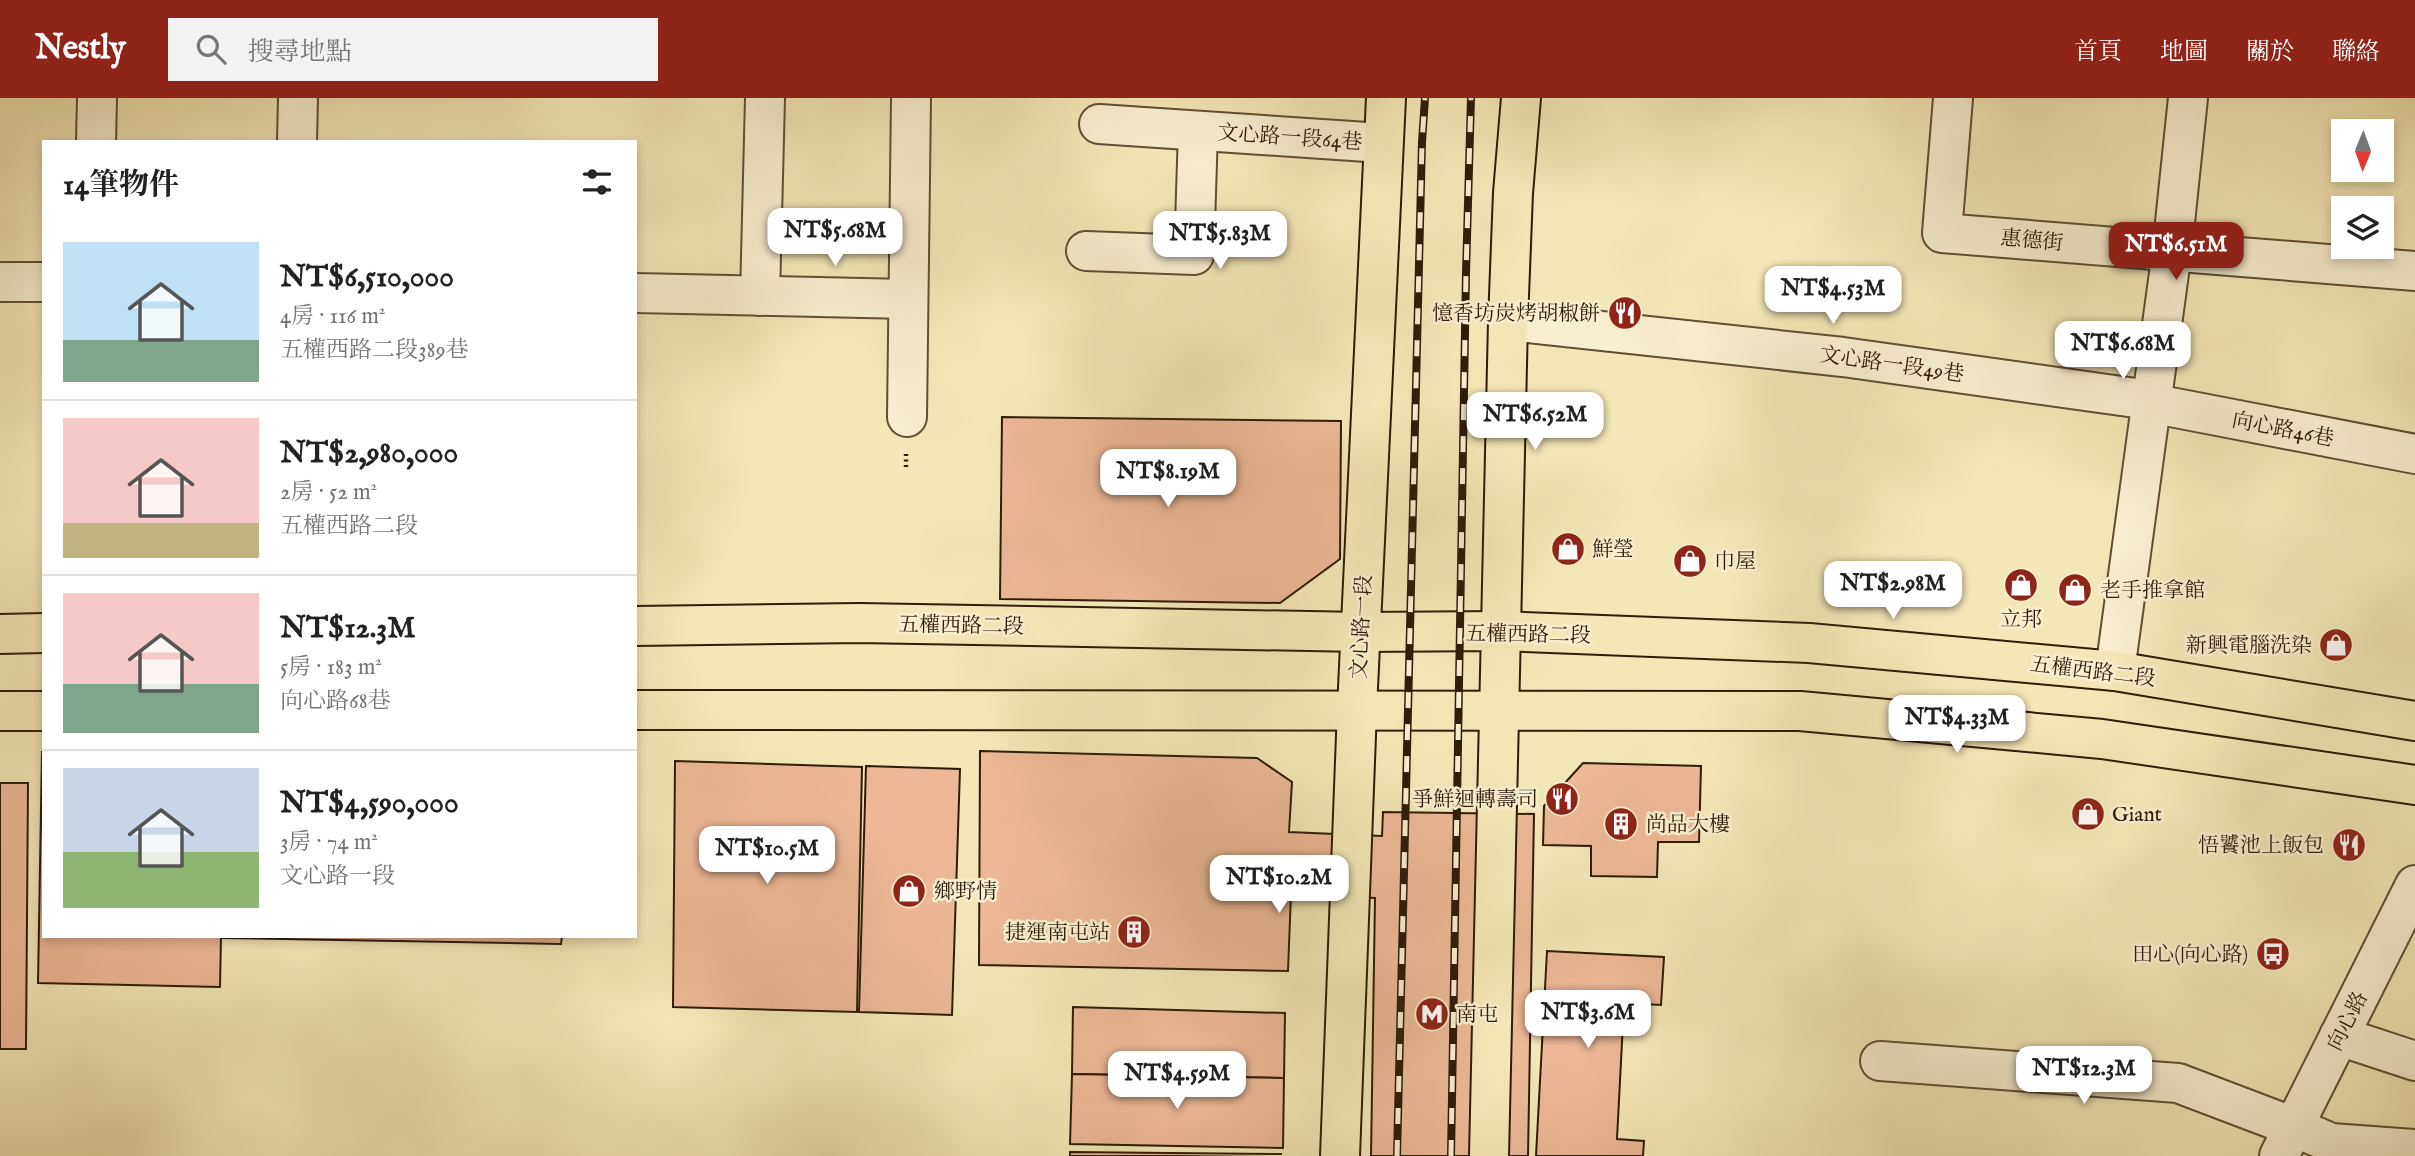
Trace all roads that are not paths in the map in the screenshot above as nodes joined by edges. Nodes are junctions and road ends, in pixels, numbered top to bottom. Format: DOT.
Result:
graph roads {
  1 [pos="97,98"];
  2 [pos="298,98"];
  3 [pos="765,98"];
  4 [pos="911,98"];
  5 [pos="1386,98"];
  6 [pos="1521,98"];
  7 [pos="1953,98"];
  8 [pos="2188,98"];
  9 [pos="1099,124"];
  10 [pos="1198,131"];
  11 [pos="96,140"];
  12 [pos="297,140"];
  13 [pos="1382,143"];
  14 [pos="1086,251"];
  15 [pos="2172,251"];
  16 [pos="2415,271"];
  17 [pos="0,282"];
  18 [pos="42,282"];
  19 [pos="637,293"];
  20 [pos="760,296"];
  21 [pos="908,299"];
  22 [pos="1508,321"];
  23 [pos="2150,401"];
  24 [pos="907,417"];
  25 [pos="2415,454"];
  26 [pos="637,626"];
  27 [pos="1502,631"];
  28 [pos="1361,632"];
  29 [pos="42,633"];
  30 [pos="0,634"];
  31 [pos="2115,671"];
  32 [pos="1357,709"];
  33 [pos="1500,709"];
  34 [pos="637,710"];
  35 [pos="0,711"];
  36 [pos="42,711"];
  37 [pos="2415,721"];
  38 [pos="2415,785"];
  39 [pos="2415,885"];
  40 [pos="2339,1036"];
  41 [pos="2415,1060"];
  42 [pos="1880,1061"];
  43 [pos="2286,1141"];
  44 [pos="2415,1149"];
  45 [pos="1340,1156"];
  46 [pos="1489,1156"];
  1 -- 11 [label="street"];
  2 -- 12 [label="street"];
  3 -- 20 [label="street"];
  4 -- 21 [label="street"];
  5 -- 13 [label="main road, 文心路一段"];
  6 -- 22 [label="main road"];
  7 -- 15 [label="street, 惠德街"];
  8 -- 15 [label="street"];
  9 -- 10 [label="street, 文心路一段64巷"];
  10 -- 13 [label="street, 文心路一段64巷"];
  10 -- 14 [label="street, 文心路一段64巷"];
  13 -- 28 [label="main road, 文心路一段"];
  15 -- 16 [label="street, 惠德街"];
  15 -- 23 [label="street"];
  17 -- 18 [label="street"];
  19 -- 20 [label="street"];
  20 -- 21 [label="street"];
  21 -- 24 [label="street"];
  22 -- 23 [label="street, 文心路一段49巷"];
  22 -- 27 [label="main road"];
  23 -- 25 [label="street, 向心路46巷"];
  23 -- 31 [label="street"];
  26 -- 28 [label="main road, 五權西路二段"];
  27 -- 28 [label="main road, 五權西路二段"];
  27 -- 31 [label="main road, 五權西路二段"];
  27 -- 33 [label="main road"];
  28 -- 32 [label="main road, 文心路一段"];
  29 -- 30 [label="main road"];
  31 -- 37 [label="main road, 五權西路二段"];
  32 -- 33 [label="main road"];
  32 -- 34 [label="main road"];
  32 -- 45 [label="main road, 文心路一段"];
  33 -- 38 [label="main road"];
  33 -- 46 [label="main road"];
  35 -- 36 [label="main road"];
  39 -- 40 [label="street, 向心路"];
  40 -- 41 [label="street"];
  40 -- 43 [label="street, 向心路"];
  42 -- 43 [label="street"];
  43 -- 44 [label="street"];
}
